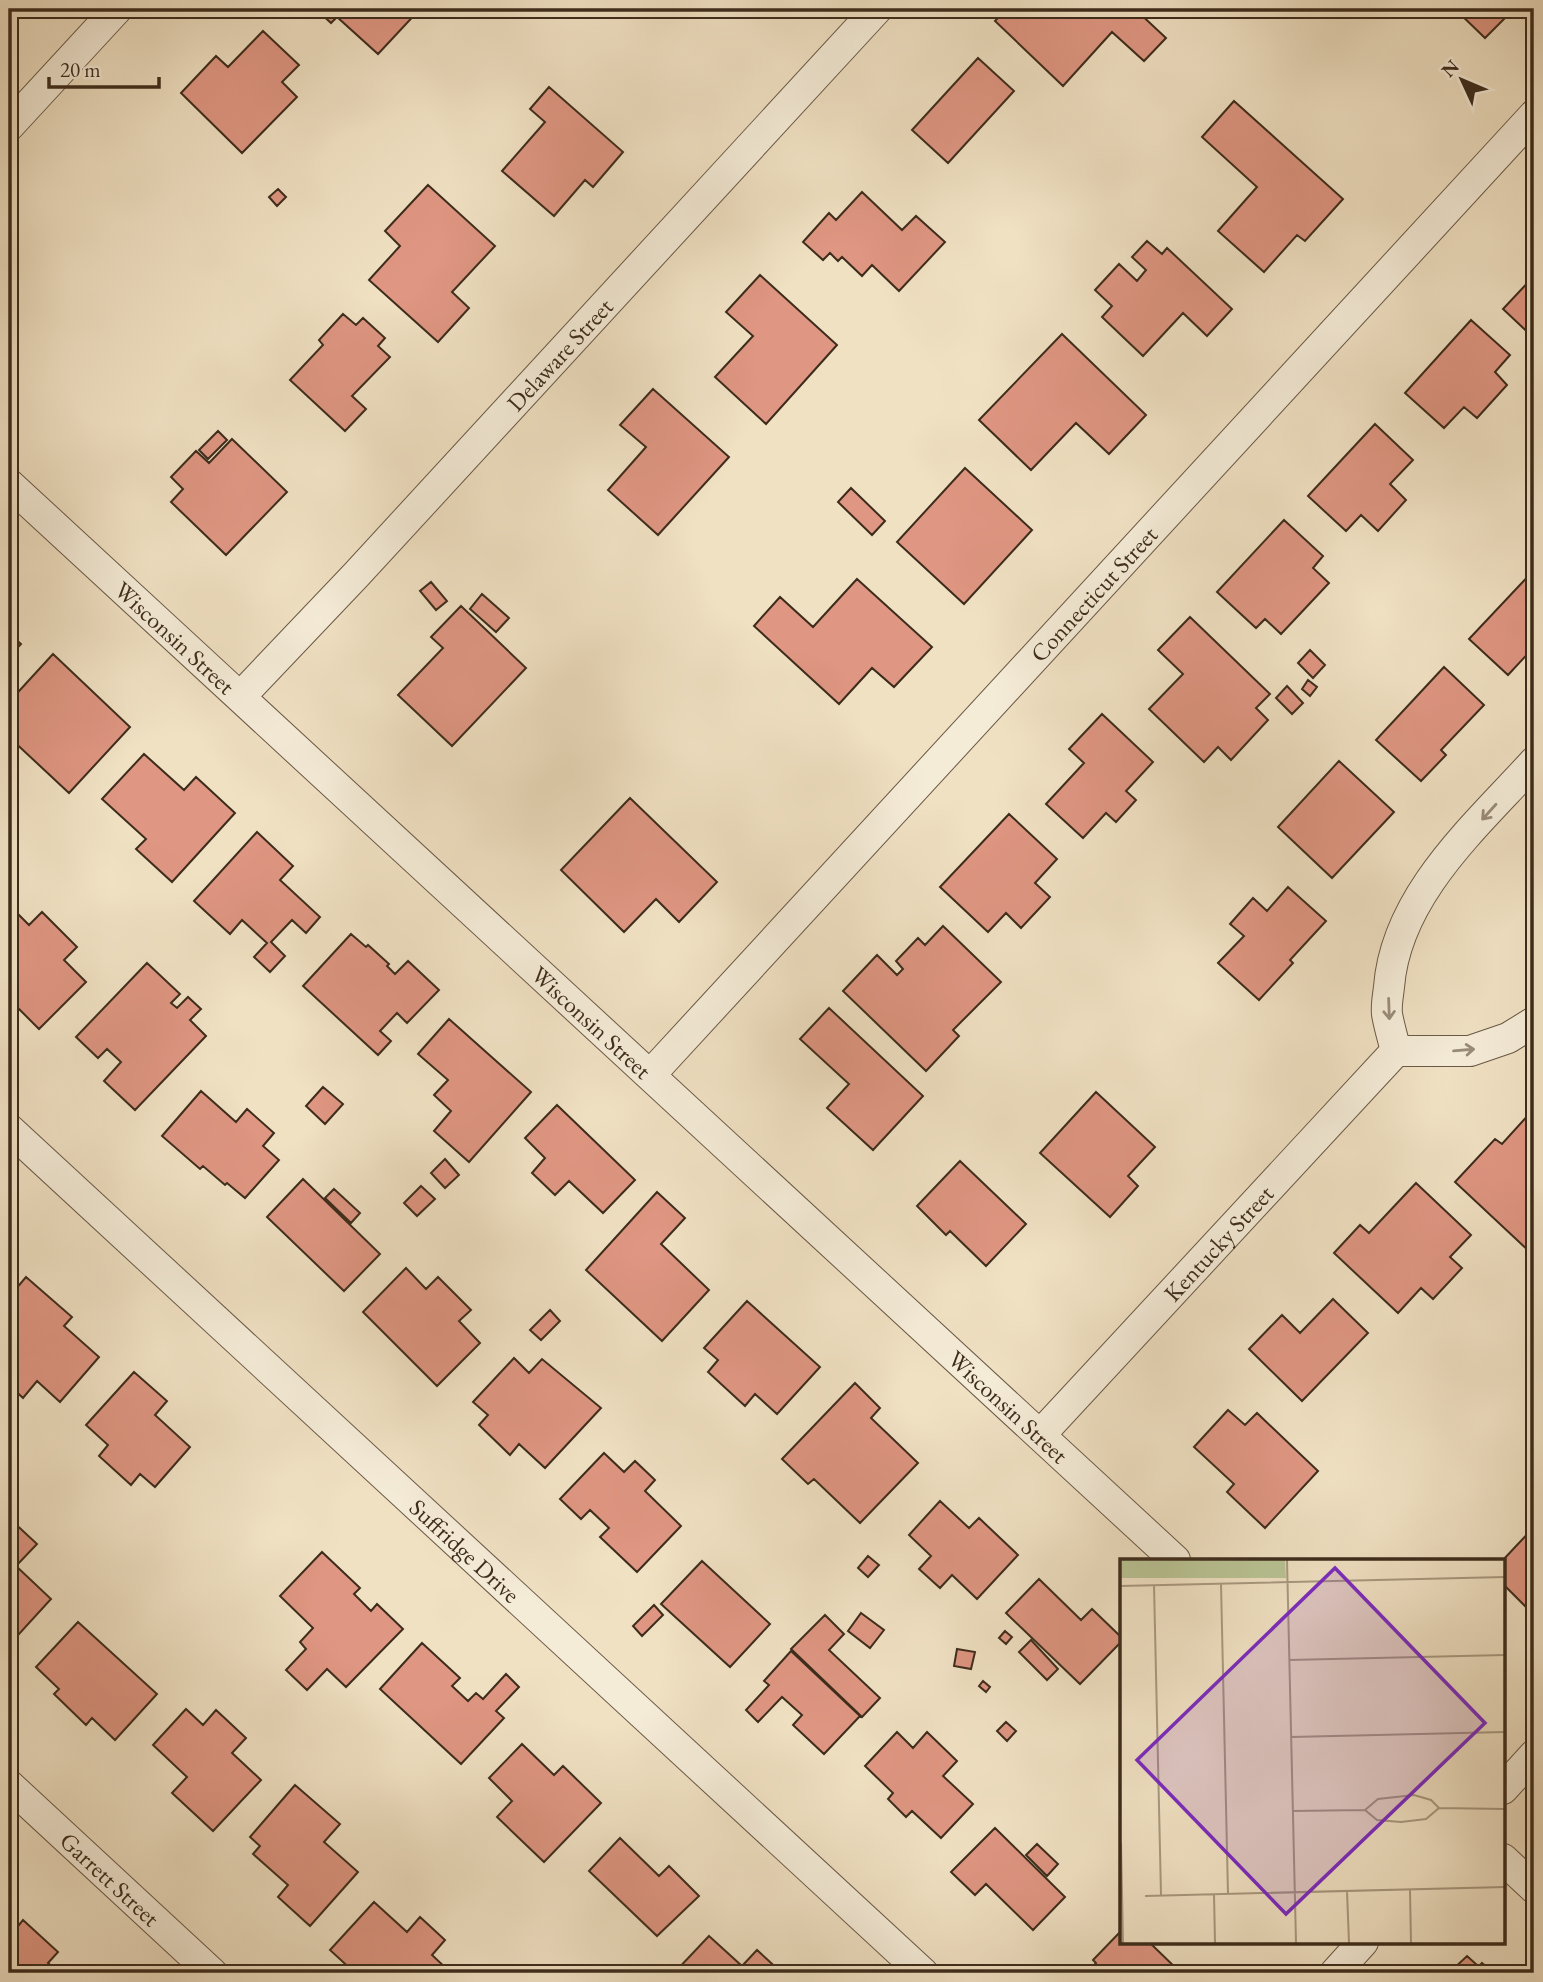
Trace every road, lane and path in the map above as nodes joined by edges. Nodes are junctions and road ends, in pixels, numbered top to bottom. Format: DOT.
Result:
graph roads {
  1 [pos="117,9"];
  2 [pos="877,9"];
  3 [pos="1534,114"];
  4 [pos="9,127"];
  5 [pos="9,484"];
  6 [pos="241,696"];
  7 [pos="1534,762"];
  8 [pos="1534,1023"];
  9 [pos="1396,1051"];
  10 [pos="651,1074"];
  11 [pos="9,1129"];
  12 [pos="1040,1435"];
  13 [pos="1174,1559"];
  14 [pos="1534,1755"];
  15 [pos="9,1785"];
  16 [pos="1504,1788"];
  17 [pos="1504,1860"];
  18 [pos="1534,1888"];
  19 [pos="1361,1944"];
  20 [pos="212,1973"];
  21 [pos="923,1973"];
  22 [pos="1335,1973"];
  1 -- 4 [label="street"];
  2 -- 6 [label="street, Delaware Street"];
  3 -- 10 [label="street, Connecticut Street"];
  5 -- 6 [label="street, Wisconsin Street"];
  6 -- 10 [label="street, Wisconsin Street"];
  7 -- 9 [label="street, one-way"];
  9 -- 8 [label="street, one-way"];
  9 -- 12 [label="street, Kentucky Street"];
  10 -- 12 [label="street, Wisconsin Street"];
  11 -- 21 [label="street, Suffridge Drive"];
  12 -- 13 [label="street, Wisconsin Street"];
  14 -- 16 [label="street"];
  15 -- 20 [label="street, Garrett Street"];
  17 -- 18 [label="street"];
  19 -- 22 [label="street"];
}
